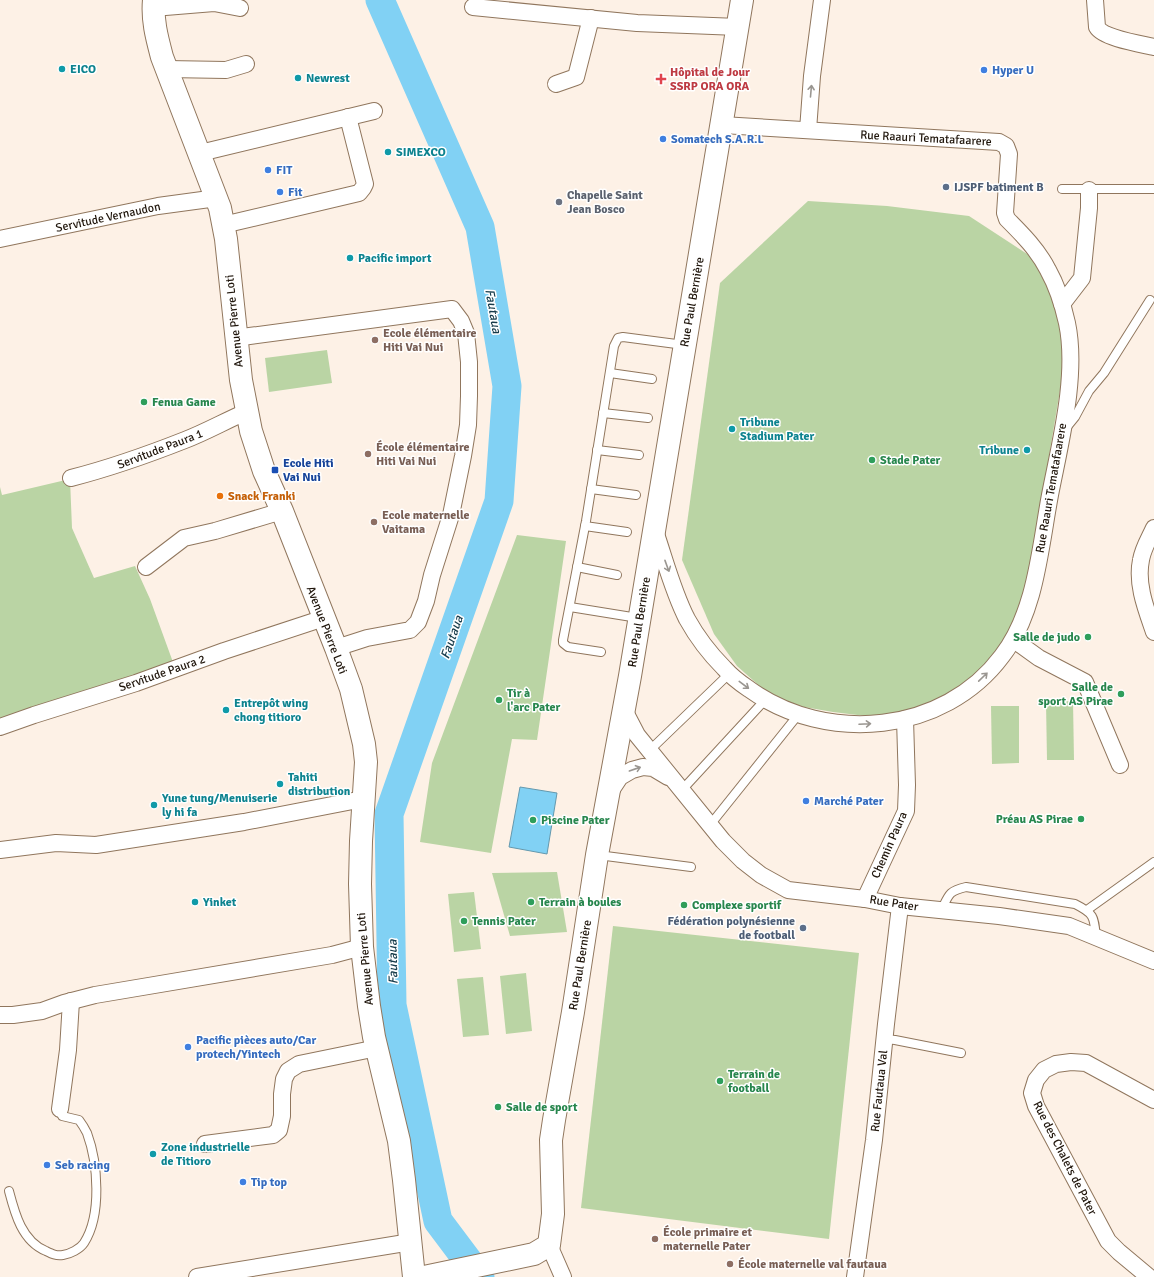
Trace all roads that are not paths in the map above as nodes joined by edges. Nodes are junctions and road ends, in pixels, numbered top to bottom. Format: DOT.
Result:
graph roads {
  1 [pos="742,0"];
  2 [pos="822,0"];
  3 [pos="1095,0"];
  4 [pos="153,4"];
  5 [pos="473,7"];
  6 [pos="240,8"];
  7 [pos="591,18"];
  8 [pos="738,27"];
  9 [pos="1154,47"];
  10 [pos="246,64"];
  11 [pos="167,69"];
  12 [pos="556,84"];
  13 [pos="374,111"];
  14 [pos="348,118"];
  15 [pos="722,125"];
  16 [pos="808,130"];
  17 [pos="200,153"];
  18 [pos="1062,189"];
  19 [pos="1154,189"];
  20 [pos="1088,190"];
  21 [pos="217,198"];
  22 [pos="223,225"];
  23 [pos="0,239"];
  24 [pos="1150,300"];
  25 [pos="1062,304"];
  26 [pos="236,338"];
  27 [pos="685,345"];
  28 [pos="610,373"];
  29 [pos="652,380"];
  30 [pos="246,412"];
  31 [pos="603,413"];
  32 [pos="648,418"];
  33 [pos="1062,433"];
  34 [pos="598,450"];
  35 [pos="639,455"];
  36 [pos="71,478"];
  37 [pos="591,489"];
  38 [pos="636,495"];
  39 [pos="282,511"];
  40 [pos="585,526"];
  41 [pos="1154,528"];
  42 [pos="654,530"];
  43 [pos="626,532"];
  44 [pos="146,567"];
  45 [pos="577,567"];
  46 [pos="617,574"];
  47 [pos="570,607"];
  48 [pos="324,618"];
  49 [pos="639,618"];
  50 [pos="1154,632"];
  51 [pos="1014,640"];
  52 [pos="336,648"];
  53 [pos="601,652"];
  54 [pos="730,674"];
  55 [pos="765,700"];
  56 [pos="624,710"];
  57 [pos="798,714"];
  58 [pos="905,719"];
  59 [pos="0,727"];
  60 [pos="650,750"];
  61 [pos="1120,765"];
  62 [pos="677,785"];
  63 [pos="608,795"];
  64 [pos="363,799"];
  65 [pos="710,825"];
  66 [pos="0,850"];
  67 [pos="597,855"];
  68 [pos="1154,862"];
  69 [pos="691,867"];
  70 [pos="865,899"];
  71 [pos="900,906"];
  72 [pos="942,909"];
  73 [pos="1087,910"];
  74 [pos="1096,938"];
  75 [pos="362,947"];
  76 [pos="1154,961"];
  77 [pos="71,1001"];
  78 [pos="0,1015"];
  79 [pos="884,1039"];
  80 [pos="377,1048"];
  81 [pos="961,1053"];
  82 [pos="1154,1100"];
  83 [pos="60,1109"];
  84 [pos="205,1144"];
  85 [pos="9,1191"];
  86 [pos="411,1242"];
  87 [pos="548,1244"];
  88 [pos="433,1275"];
  89 [pos="197,1277"];
  90 [pos="414,1277"];
  91 [pos="562,1277"];
  92 [pos="855,1277"];
  93 [pos="1149,1277"];
  1 -- 8 [label="main road, Rue Paul Bernière"];
  16 -- 2 [label="street, one-way"];
  3 -- 9 [label="street"];
  4 -- 6 [label="street"];
  4 -- 11 [label="main road, Avenue Pierre Loti"];
  5 -- 7 [label="street"];
  7 -- 8 [label="street"];
  7 -- 12 [label="street"];
  8 -- 15 [label="main road, Rue Paul Bernière"];
  10 -- 11 [label="street"];
  11 -- 17 [label="main road, Avenue Pierre Loti"];
  13 -- 14 [label="street"];
  14 -- 17 [label="street"];
  14 -- 22 [label="street"];
  15 -- 16 [label="street, Rue Raauri Tematafaarere"];
  15 -- 27 [label="main road, Rue Paul Bernière"];
  16 -- 25 [label="street, Rue Raauri Tematafaarere"];
  17 -- 21 [label="main road, Avenue Pierre Loti"];
  18 -- 20 [label="lane"];
  19 -- 20 [label="lane"];
  20 -- 25 [label="street"];
  21 -- 22 [label="main road, Avenue Pierre Loti"];
  21 -- 23 [label="street, Servitude Vernaudon"];
  22 -- 26 [label="main road, Avenue Pierre Loti"];
  24 -- 33 [label="lane"];
  25 -- 33 [label="street, Rue Raauri Tematafaarere"];
  26 -- 30 [label="main road, Avenue Pierre Loti"];
  26 -- 52 [label="street"];
  27 -- 28 [label="lane"];
  27 -- 42 [label="main road, Rue Paul Bernière"];
  28 -- 29 [label="lane"];
  28 -- 31 [label="lane"];
  30 -- 36 [label="street, Servitude Paura 1"];
  30 -- 39 [label="main road, Avenue Pierre Loti"];
  31 -- 32 [label="lane"];
  31 -- 34 [label="lane"];
  33 -- 51 [label="street, Rue Raauri Tematafaarere"];
  34 -- 35 [label="lane"];
  34 -- 37 [label="lane"];
  37 -- 38 [label="lane"];
  37 -- 40 [label="lane"];
  39 -- 44 [label="street"];
  39 -- 48 [label="main road, Avenue Pierre Loti"];
  40 -- 43 [label="lane"];
  40 -- 45 [label="lane"];
  41 -- 50 [label="street"];
  42 -- 49 [label="main road, Rue Paul Bernière"];
  42 -- 54 [label="street, Rue Raauri Tematafaarere, one-way"];
  45 -- 46 [label="lane"];
  45 -- 47 [label="lane"];
  47 -- 49 [label="lane"];
  47 -- 53 [label="lane"];
  48 -- 52 [label="main road, Avenue Pierre Loti"];
  48 -- 59 [label="street, Servitude Paura 2"];
  49 -- 56 [label="main road, Rue Paul Bernière"];
  58 -- 51 [label="street, Rue Raauri Tematafaarere, one-way"];
  51 -- 61 [label="street"];
  52 -- 64 [label="main road, Avenue Pierre Loti"];
  54 -- 55 [label="street, Rue Raauri Tematafaarere, one-way"];
  54 -- 60 [label="lane"];
  55 -- 57 [label="street, Rue Raauri Tematafaarere"];
  55 -- 62 [label="lane"];
  56 -- 60 [label="street, Rue Pater"];
  56 -- 63 [label="main road, Rue Paul Bernière"];
  57 -- 58 [label="street, Rue Raauri Tematafaarere, one-way"];
  57 -- 65 [label="lane"];
  58 -- 70 [label="street, Chemin Paura"];
  60 -- 62 [label="street, Rue Pater"];
  63 -- 62 [label="street, Rue Pater, one-way"];
  62 -- 65 [label="street, Rue Pater"];
  63 -- 67 [label="main road, Rue Paul Bernière"];
  64 -- 66 [label="street"];
  64 -- 75 [label="main road, Avenue Pierre Loti"];
  65 -- 70 [label="street, Rue Pater"];
  67 -- 69 [label="lane"];
  67 -- 87 [label="main road, Rue Paul Bernière"];
  68 -- 73 [label="lane"];
  70 -- 71 [label="street, Rue Pater"];
  71 -- 72 [label="street, Rue Pater"];
  71 -- 79 [label="street, Rue Fautaua Val"];
  72 -- 73 [label="lane"];
  72 -- 74 [label="street, Rue Pater"];
  73 -- 74 [label="lane"];
  74 -- 76 [label="street, Rue Pater"];
  75 -- 77 [label="street"];
  75 -- 80 [label="main road, Avenue Pierre Loti"];
  77 -- 78 [label="street"];
  77 -- 83 [label="street"];
  79 -- 81 [label="lane"];
  79 -- 92 [label="street, Rue Fautaua Val"];
  80 -- 84 [label="street"];
  80 -- 86 [label="main road, Avenue Pierre Loti"];
  82 -- 93 [label="street, Rue des Chalets de Pater"];
  83 -- 85 [label="lane"];
  86 -- 89 [label="street"];
  86 -- 90 [label="main road, Avenue Pierre Loti"];
  87 -- 88 [label="main road"];
  87 -- 91 [label="street"];
}
